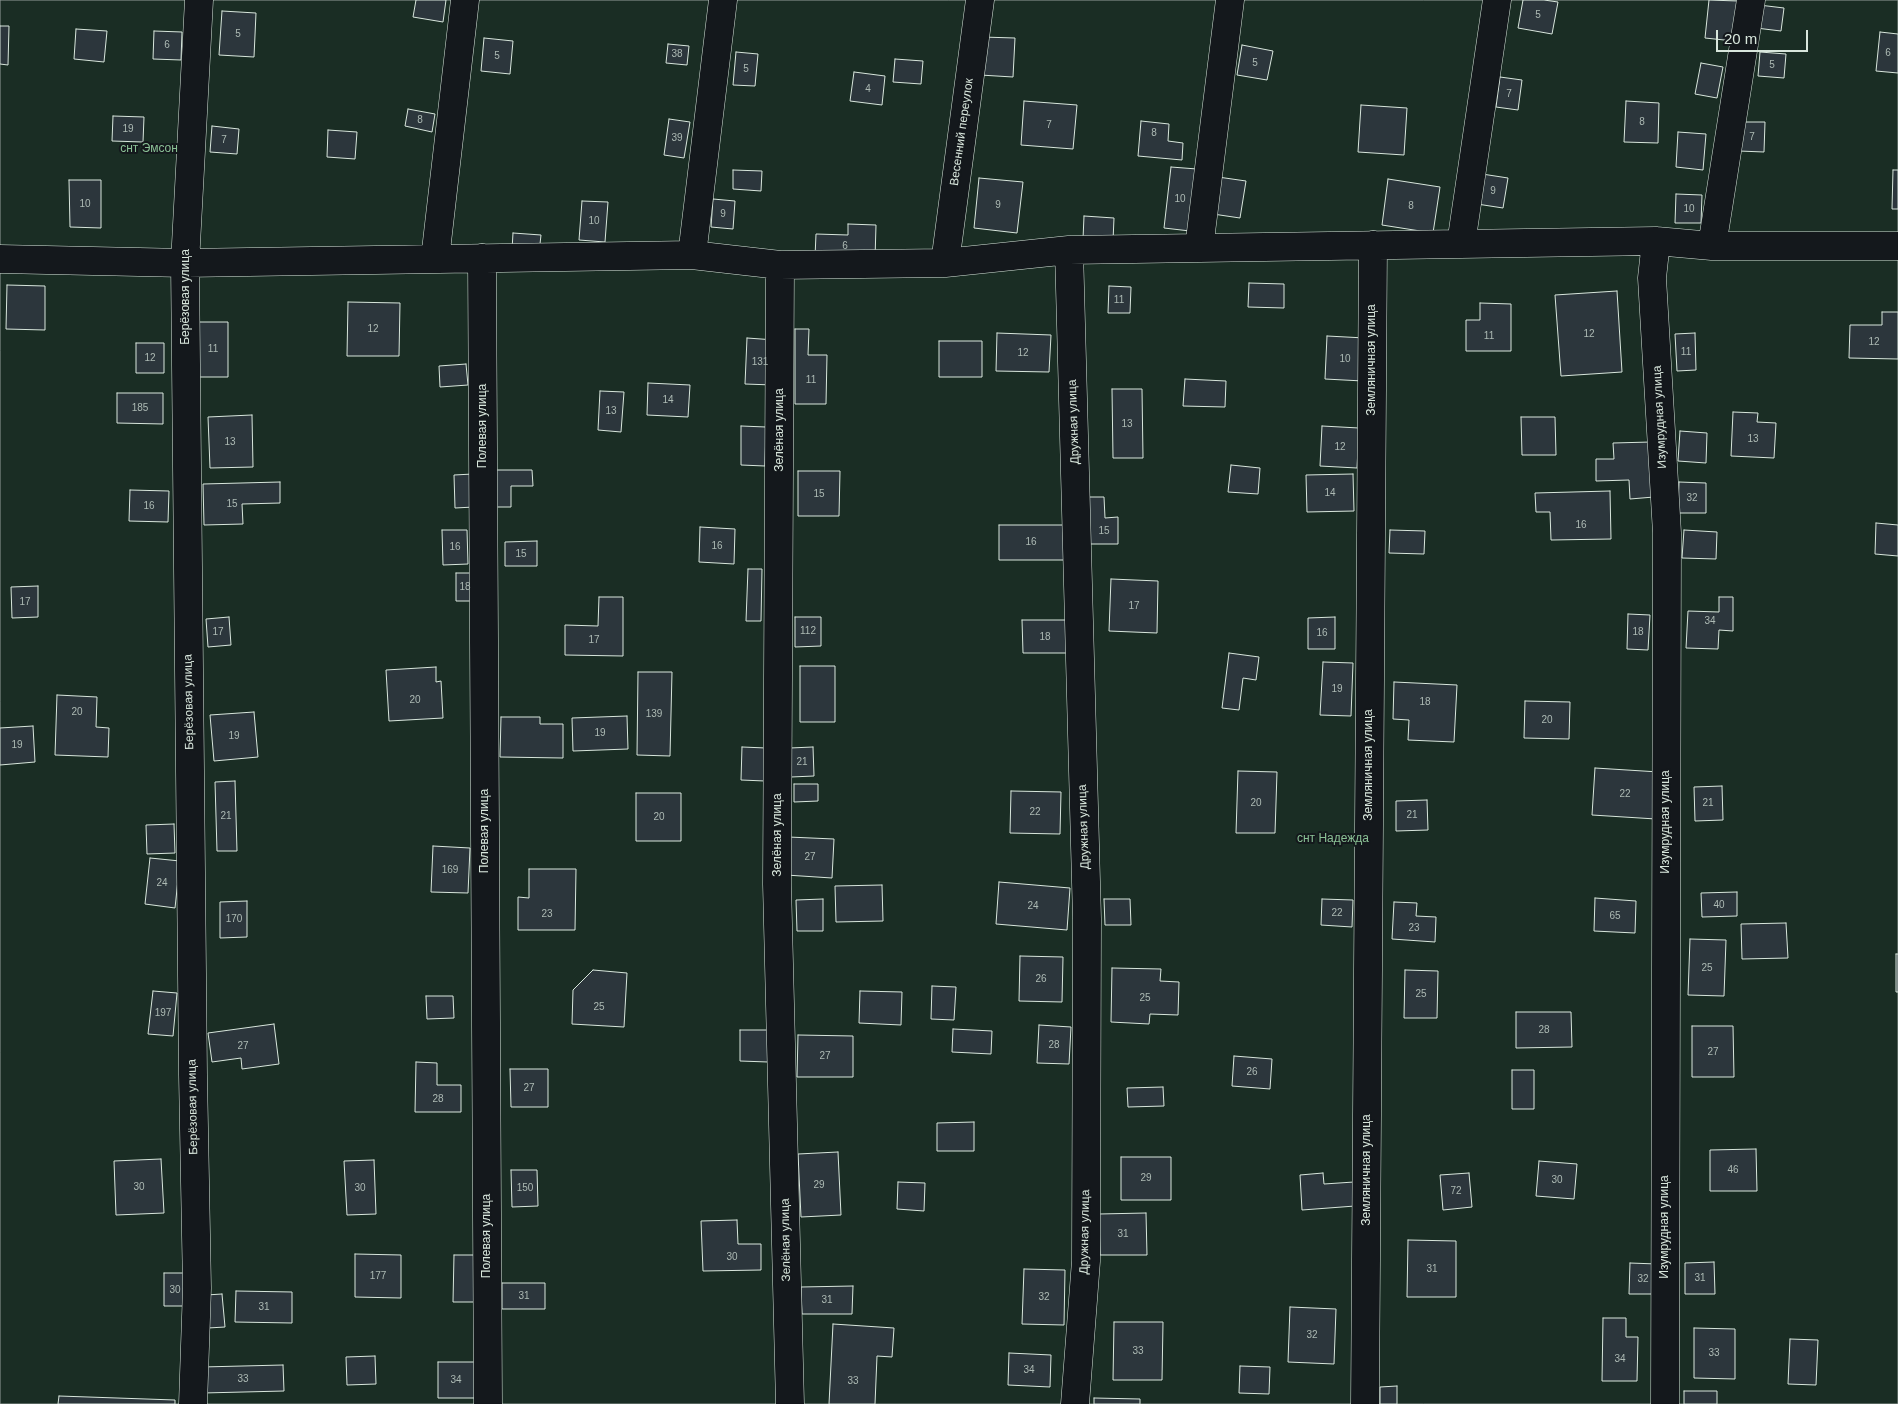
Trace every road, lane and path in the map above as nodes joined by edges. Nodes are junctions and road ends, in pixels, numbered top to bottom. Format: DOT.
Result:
graph roads {
  1 [pos="200,0"];
  2 [pos="465,0"];
  3 [pos="722,0"];
  4 [pos="980,0"];
  5 [pos="1230,0"];
  6 [pos="1497,0"];
  7 [pos="1751,0"];
  8 [pos="1656,241"];
  9 [pos="1461,244"];
  10 [pos="1373,245"];
  11 [pos="1712,246"];
  12 [pos="1898,246"];
  13 [pos="1199,248"];
  14 [pos="1069,250"];
  15 [pos="692,255"];
  16 [pos="482,258"];
  17 [pos="0,259"];
  18 [pos="435,259"];
  19 [pos="185,263"];
  20 [pos="945,263"];
  21 [pos="780,265"];
  22 [pos="193,1404"];
  23 [pos="488,1404"];
  24 [pos="790,1404"];
  25 [pos="1075,1404"];
  26 [pos="1365,1404"];
  27 [pos="1665,1404"];
  1 -- 19 [label="street, Берёзовая улица"];
  2 -- 18 [label="street"];
  3 -- 15 [label="street"];
  4 -- 20 [label="street, Весенний переулок"];
  5 -- 13 [label="street"];
  6 -- 9 [label="street"];
  7 -- 11 [label="street"];
  8 -- 9 [label="street"];
  8 -- 11 [label="street"];
  8 -- 27 [label="street, Изумрудная улица"];
  9 -- 10 [label="street"];
  10 -- 13 [label="street"];
  10 -- 26 [label="street, Земляничная улица"];
  11 -- 12 [label="street"];
  13 -- 14 [label="street"];
  14 -- 20 [label="street"];
  14 -- 25 [label="street, Дружная улица"];
  15 -- 16 [label="street"];
  15 -- 21 [label="street"];
  16 -- 18 [label="street"];
  16 -- 23 [label="street, Полевая улица"];
  17 -- 19 [label="street"];
  18 -- 19 [label="street"];
  19 -- 22 [label="street, Берёзовая улица"];
  20 -- 21 [label="street"];
  21 -- 24 [label="street, Зелёная улица"];
}
